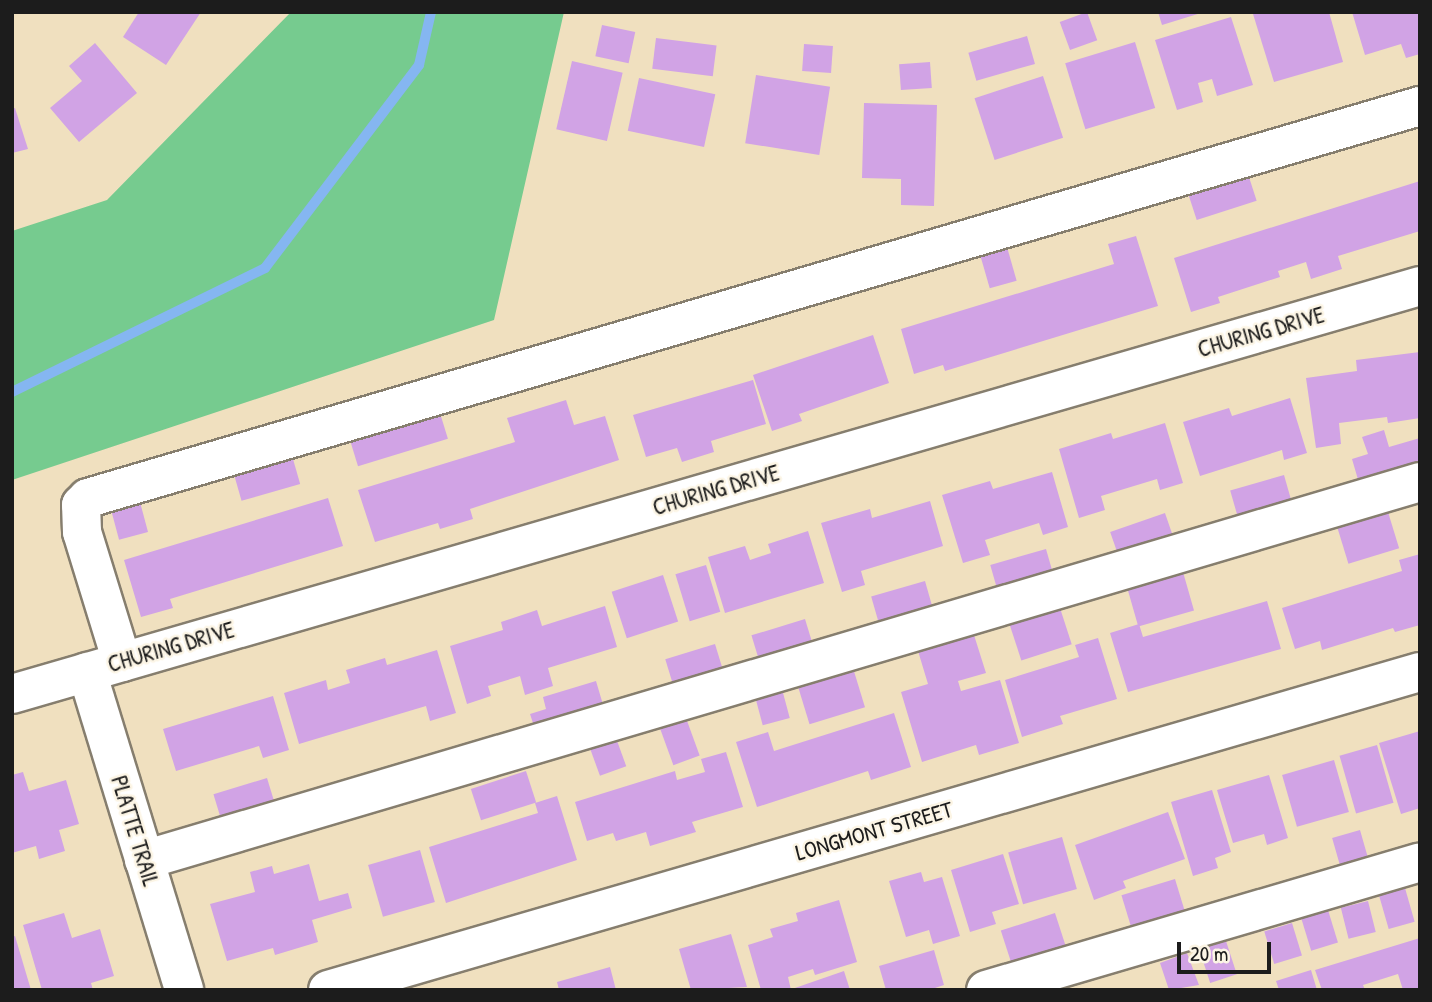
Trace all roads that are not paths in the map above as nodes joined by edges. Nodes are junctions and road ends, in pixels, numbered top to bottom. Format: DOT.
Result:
graph roads {
  1 [pos="1420,106"];
  2 [pos="1420,286"];
  3 [pos="1420,482"];
  4 [pos="104,667"];
  5 [pos="1420,672"];
  6 [pos="12,694"];
  7 [pos="144,860"];
  8 [pos="1420,862"];
  9 [pos="184,990"];
  10 [pos="328,990"];
  11 [pos="986,990"];
  1 -- 4 [label="street, PLATTE TRAIL"];
  2 -- 4 [label="street, CHURING DRIVE"];
  3 -- 7 [label="street"];
  4 -- 6 [label="street, CHURING DRIVE"];
  4 -- 7 [label="street, PLATTE TRAIL"];
  5 -- 10 [label="street, LONGMONT STREET"];
  7 -- 9 [label="street, PLATTE TRAIL"];
  8 -- 11 [label="street"];
}
